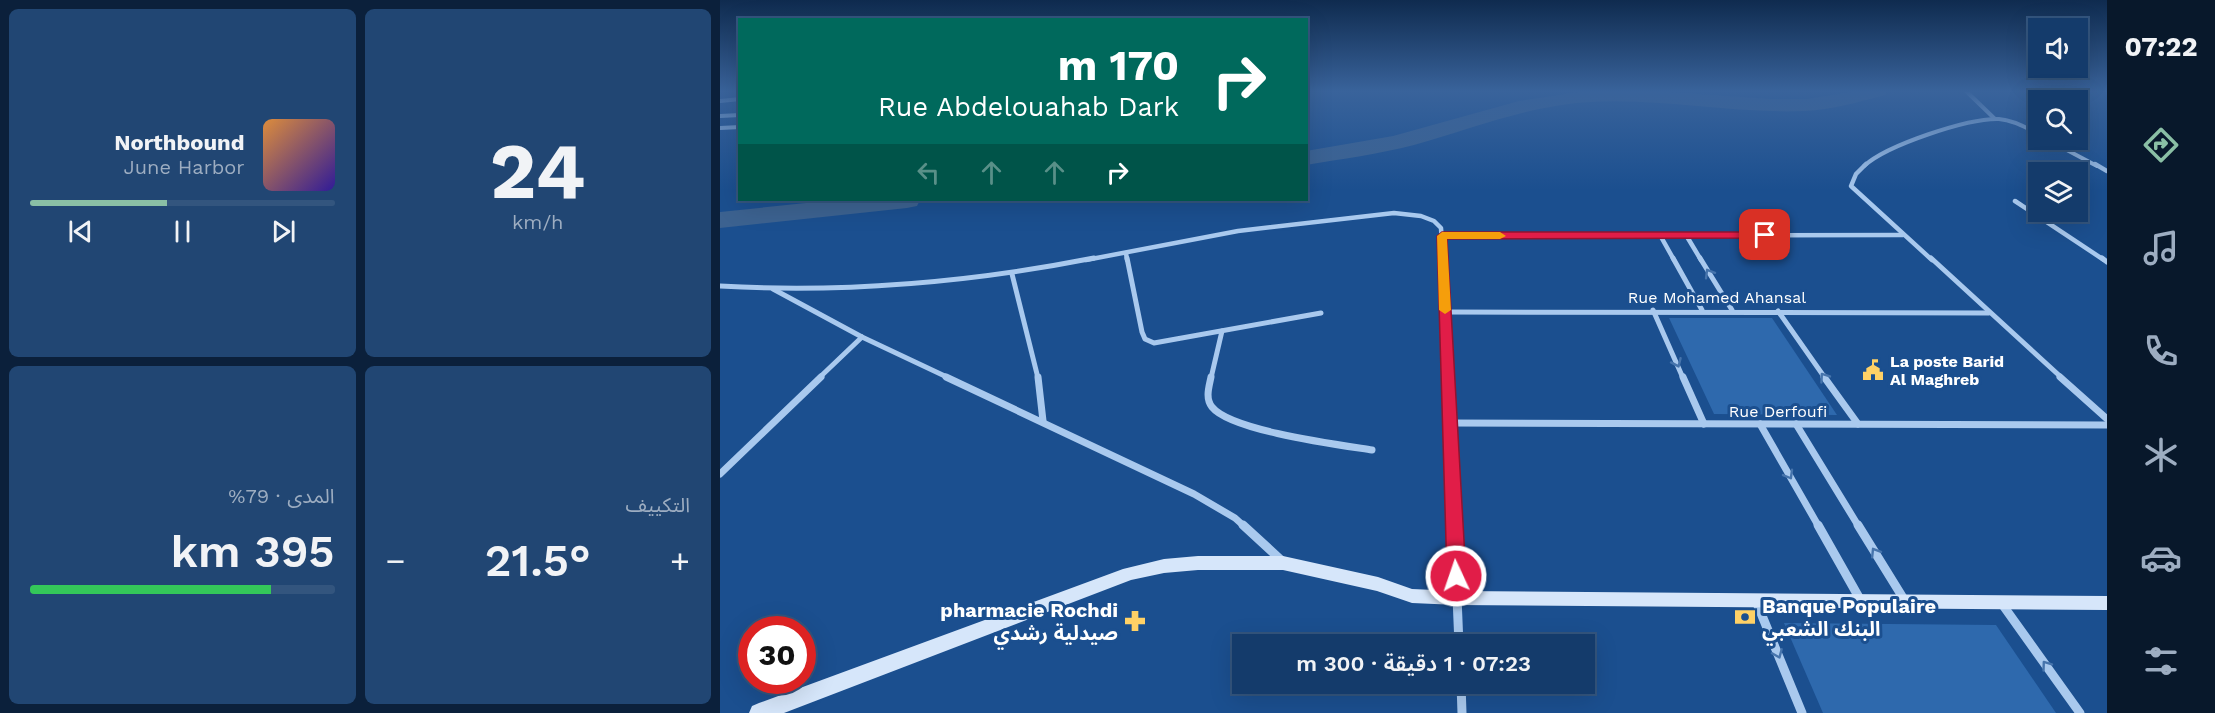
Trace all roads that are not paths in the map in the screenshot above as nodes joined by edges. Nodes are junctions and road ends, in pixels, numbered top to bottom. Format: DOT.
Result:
graph roads {
  1 [pos="1972,124"];
  2 [pos="738,127"];
  3 [pos="720,128"];
  4 [pos="2067,150"];
  5 [pos="2107,171"];
  6 [pos="2015,201"];
  7 [pos="1660,235"];
  8 [pos="1686,235"];
  9 [pos="1904,235"];
  10 [pos="1442,236"];
  11 [pos="1126,253"];
  12 [pos="2107,262"];
  13 [pos="1012,274"];
  14 [pos="720,286"];
  15 [pos="773,289"];
  16 [pos="1653,310"];
  17 [pos="1702,310"];
  18 [pos="1732,310"];
  19 [pos="1778,311"];
  20 [pos="1445,312"];
  21 [pos="1321,313"];
  22 [pos="1989,313"];
  23 [pos="1222,331"];
  24 [pos="862,337"];
  25 [pos="2107,419"];
  26 [pos="1043,421"];
  27 [pos="1450,423"];
  28 [pos="1704,424"];
  29 [pos="1760,424"];
  30 [pos="1796,424"];
  31 [pos="1858,424"];
  32 [pos="2107,425"];
  33 [pos="1372,450"];
  34 [pos="720,474"];
  35 [pos="1283,563"];
  36 [pos="1457,598"];
  37 [pos="1756,600"];
  38 [pos="1861,601"];
  39 [pos="1905,601"];
  40 [pos="2001,602"];
  41 [pos="2107,603"];
  42 [pos="1459,634"];
  43 [pos="1461,694"];
  44 [pos="759,713"];
  45 [pos="1462,713"];
  46 [pos="1802,713"];
  47 [pos="2080,713"];
  1 -- 9 [label="street"];
  2 -- 3 [label="street"];
  4 -- 5 [label="street"];
  6 -- 12 [label="street"];
  7 -- 8 [label="street"];
  7 -- 10 [label="street"];
  7 -- 17 [label="street"];
  8 -- 9 [label="street"];
  18 -- 8 [label="street, one-way"];
  9 -- 22 [label="street"];
  10 -- 11 [label="street"];
  10 -- 20 [label="street"];
  11 -- 13 [label="street"];
  11 -- 23 [label="street"];
  13 -- 15 [label="street"];
  13 -- 26 [label="street"];
  14 -- 15 [label="street"];
  15 -- 24 [label="street"];
  16 -- 17 [label="street, Rue Mohamed Ahansal"];
  16 -- 20 [label="street, Rue Mohamed Ahansal"];
  16 -- 28 [label="street, one-way"];
  17 -- 18 [label="street, Rue Mohamed Ahansal"];
  18 -- 19 [label="street, Rue Mohamed Ahansal"];
  19 -- 22 [label="street, Rue Mohamed Ahansal"];
  31 -- 19 [label="street, one-way"];
  20 -- 27 [label="street"];
  21 -- 23 [label="street"];
  22 -- 25 [label="street"];
  23 -- 33 [label="street"];
  24 -- 26 [label="street"];
  24 -- 34 [label="street"];
  26 -- 35 [label="street"];
  27 -- 28 [label="street, Rue Derfoufi"];
  27 -- 36 [label="street"];
  28 -- 29 [label="street, Rue Derfoufi"];
  29 -- 30 [label="street, Rue Derfoufi"];
  29 -- 38 [label="street, one-way"];
  30 -- 31 [label="street, Rue Derfoufi"];
  39 -- 30 [label="street, one-way"];
  31 -- 32 [label="street, Rue Derfoufi"];
  35 -- 36 [label="main road"];
  35 -- 44 [label="main road"];
  36 -- 37 [label="main road"];
  36 -- 42 [label="street"];
  37 -- 38 [label="main road"];
  37 -- 46 [label="street, one-way"];
  38 -- 39 [label="main road"];
  39 -- 40 [label="main road"];
  40 -- 41 [label="main road"];
  47 -- 40 [label="street, one-way"];
  43 -- 45 [label="street"];
}
